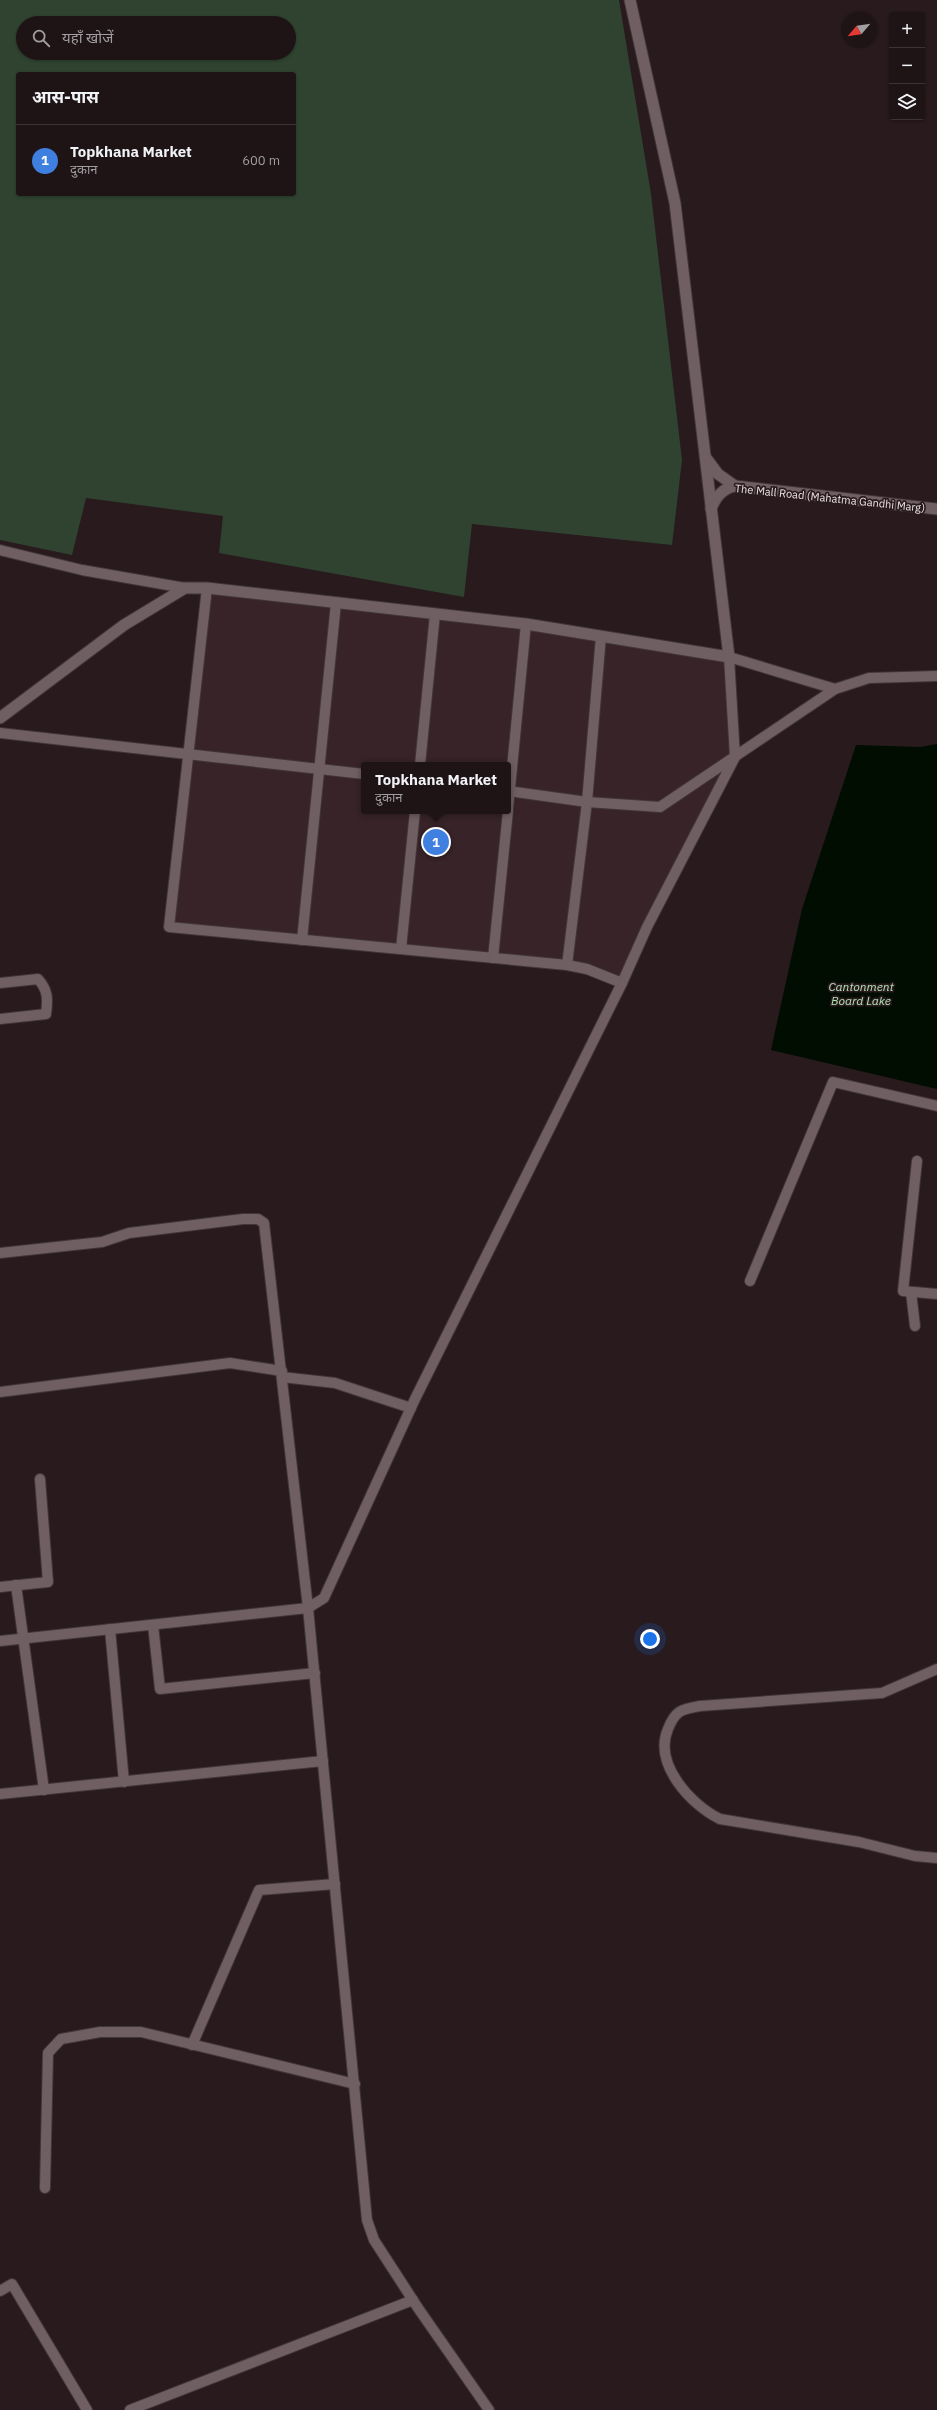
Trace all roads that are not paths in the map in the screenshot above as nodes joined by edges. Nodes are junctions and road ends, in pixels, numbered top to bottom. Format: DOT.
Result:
graph roads {
  1 [pos="630,0"];
  2 [pos="704,455"];
  3 [pos="735,486"];
  4 [pos="710,509"];
  5 [pos="937,509"];
  6 [pos="0,550"];
  7 [pos="185,588"];
  8 [pos="206,588"];
  9 [pos="336,603"];
  10 [pos="435,614"];
  11 [pos="526,624"];
  12 [pos="601,636"];
  13 [pos="729,657"];
  14 [pos="937,676"];
  15 [pos="835,689"];
  16 [pos="0,718"];
  17 [pos="0,733"];
  18 [pos="188,752"];
  19 [pos="735,757"];
  20 [pos="420,762"];
  21 [pos="321,768"];
  22 [pos="511,771"];
  23 [pos="361,774"];
  24 [pos="511,791"];
  25 [pos="587,802"];
  26 [pos="415,814"];
  27 [pos="508,814"];
  28 [pos="302,940"];
  29 [pos="401,949"];
  30 [pos="493,958"];
  31 [pos="567,965"];
  32 [pos="0,983"];
  33 [pos="622,983"];
  34 [pos="0,1019"];
  35 [pos="937,1106"];
  36 [pos="916,1161"];
  37 [pos="0,1253"];
  38 [pos="750,1281"];
  39 [pos="911,1292"];
  40 [pos="937,1294"];
  41 [pos="915,1326"];
  42 [pos="282,1374"];
  43 [pos="0,1392"];
  44 [pos="411,1408"];
  45 [pos="40,1479"];
  46 [pos="16,1585"];
  47 [pos="0,1587"];
  48 [pos="308,1608"];
  49 [pos="153,1625"];
  50 [pos="110,1629"];
  51 [pos="23,1639"];
  52 [pos="0,1641"];
  53 [pos="937,1669"];
  54 [pos="315,1673"];
  55 [pos="324,1762"];
  56 [pos="124,1782"];
  57 [pos="44,1790"];
  58 [pos="0,1794"];
  59 [pos="937,1858"];
  60 [pos="335,1884"];
  61 [pos="192,2045"];
  62 [pos="355,2084"];
  63 [pos="45,2188"];
  64 [pos="0,2292"];
  65 [pos="413,2300"];
  66 [pos="87,2410"];
  67 [pos="130,2410"];
  68 [pos="489,2410"];
  1 -- 2 [label="street"];
  2 -- 3 [label="street"];
  2 -- 4 [label="street"];
  3 -- 4 [label="street, The Mall Road (Mahatma Gandhi Marg)"];
  3 -- 5 [label="street, The Mall Road (Mahatma Gandhi Marg)"];
  4 -- 13 [label="street"];
  6 -- 7 [label="street"];
  7 -- 8 [label="street"];
  7 -- 16 [label="street"];
  8 -- 9 [label="street"];
  8 -- 18 [label="street"];
  9 -- 10 [label="street"];
  9 -- 21 [label="street"];
  10 -- 11 [label="street"];
  10 -- 20 [label="street"];
  11 -- 12 [label="street"];
  11 -- 22 [label="street"];
  12 -- 13 [label="street"];
  12 -- 25 [label="street"];
  13 -- 15 [label="street"];
  13 -- 19 [label="street"];
  14 -- 15 [label="street"];
  15 -- 19 [label="street"];
  17 -- 18 [label="street"];
  18 -- 21 [label="street"];
  18 -- 28 [label="street"];
  19 -- 25 [label="street"];
  19 -- 33 [label="street"];
  21 -- 23 [label="street"];
  21 -- 28 [label="street"];
  24 -- 25 [label="street"];
  25 -- 31 [label="street"];
  26 -- 29 [label="street"];
  27 -- 30 [label="street"];
  28 -- 29 [label="street"];
  29 -- 30 [label="street"];
  30 -- 31 [label="street"];
  31 -- 33 [label="street"];
  32 -- 34 [label="street"];
  33 -- 44 [label="street"];
  35 -- 38 [label="street"];
  36 -- 39 [label="street"];
  37 -- 42 [label="street"];
  39 -- 40 [label="street"];
  39 -- 41 [label="street"];
  42 -- 43 [label="street"];
  42 -- 44 [label="street"];
  42 -- 48 [label="street"];
  44 -- 48 [label="street"];
  45 -- 46 [label="street"];
  46 -- 47 [label="street"];
  46 -- 51 [label="street"];
  48 -- 49 [label="street"];
  48 -- 54 [label="street"];
  49 -- 50 [label="street"];
  49 -- 54 [label="street"];
  50 -- 51 [label="street"];
  50 -- 56 [label="street"];
  51 -- 52 [label="street"];
  51 -- 57 [label="street"];
  53 -- 59 [label="street"];
  54 -- 55 [label="street"];
  55 -- 56 [label="street"];
  55 -- 60 [label="street"];
  56 -- 57 [label="street"];
  57 -- 58 [label="street"];
  60 -- 61 [label="street"];
  60 -- 62 [label="street"];
  61 -- 62 [label="street"];
  61 -- 63 [label="street"];
  62 -- 65 [label="street"];
  64 -- 66 [label="street"];
  65 -- 67 [label="street"];
  65 -- 68 [label="street"];
}
